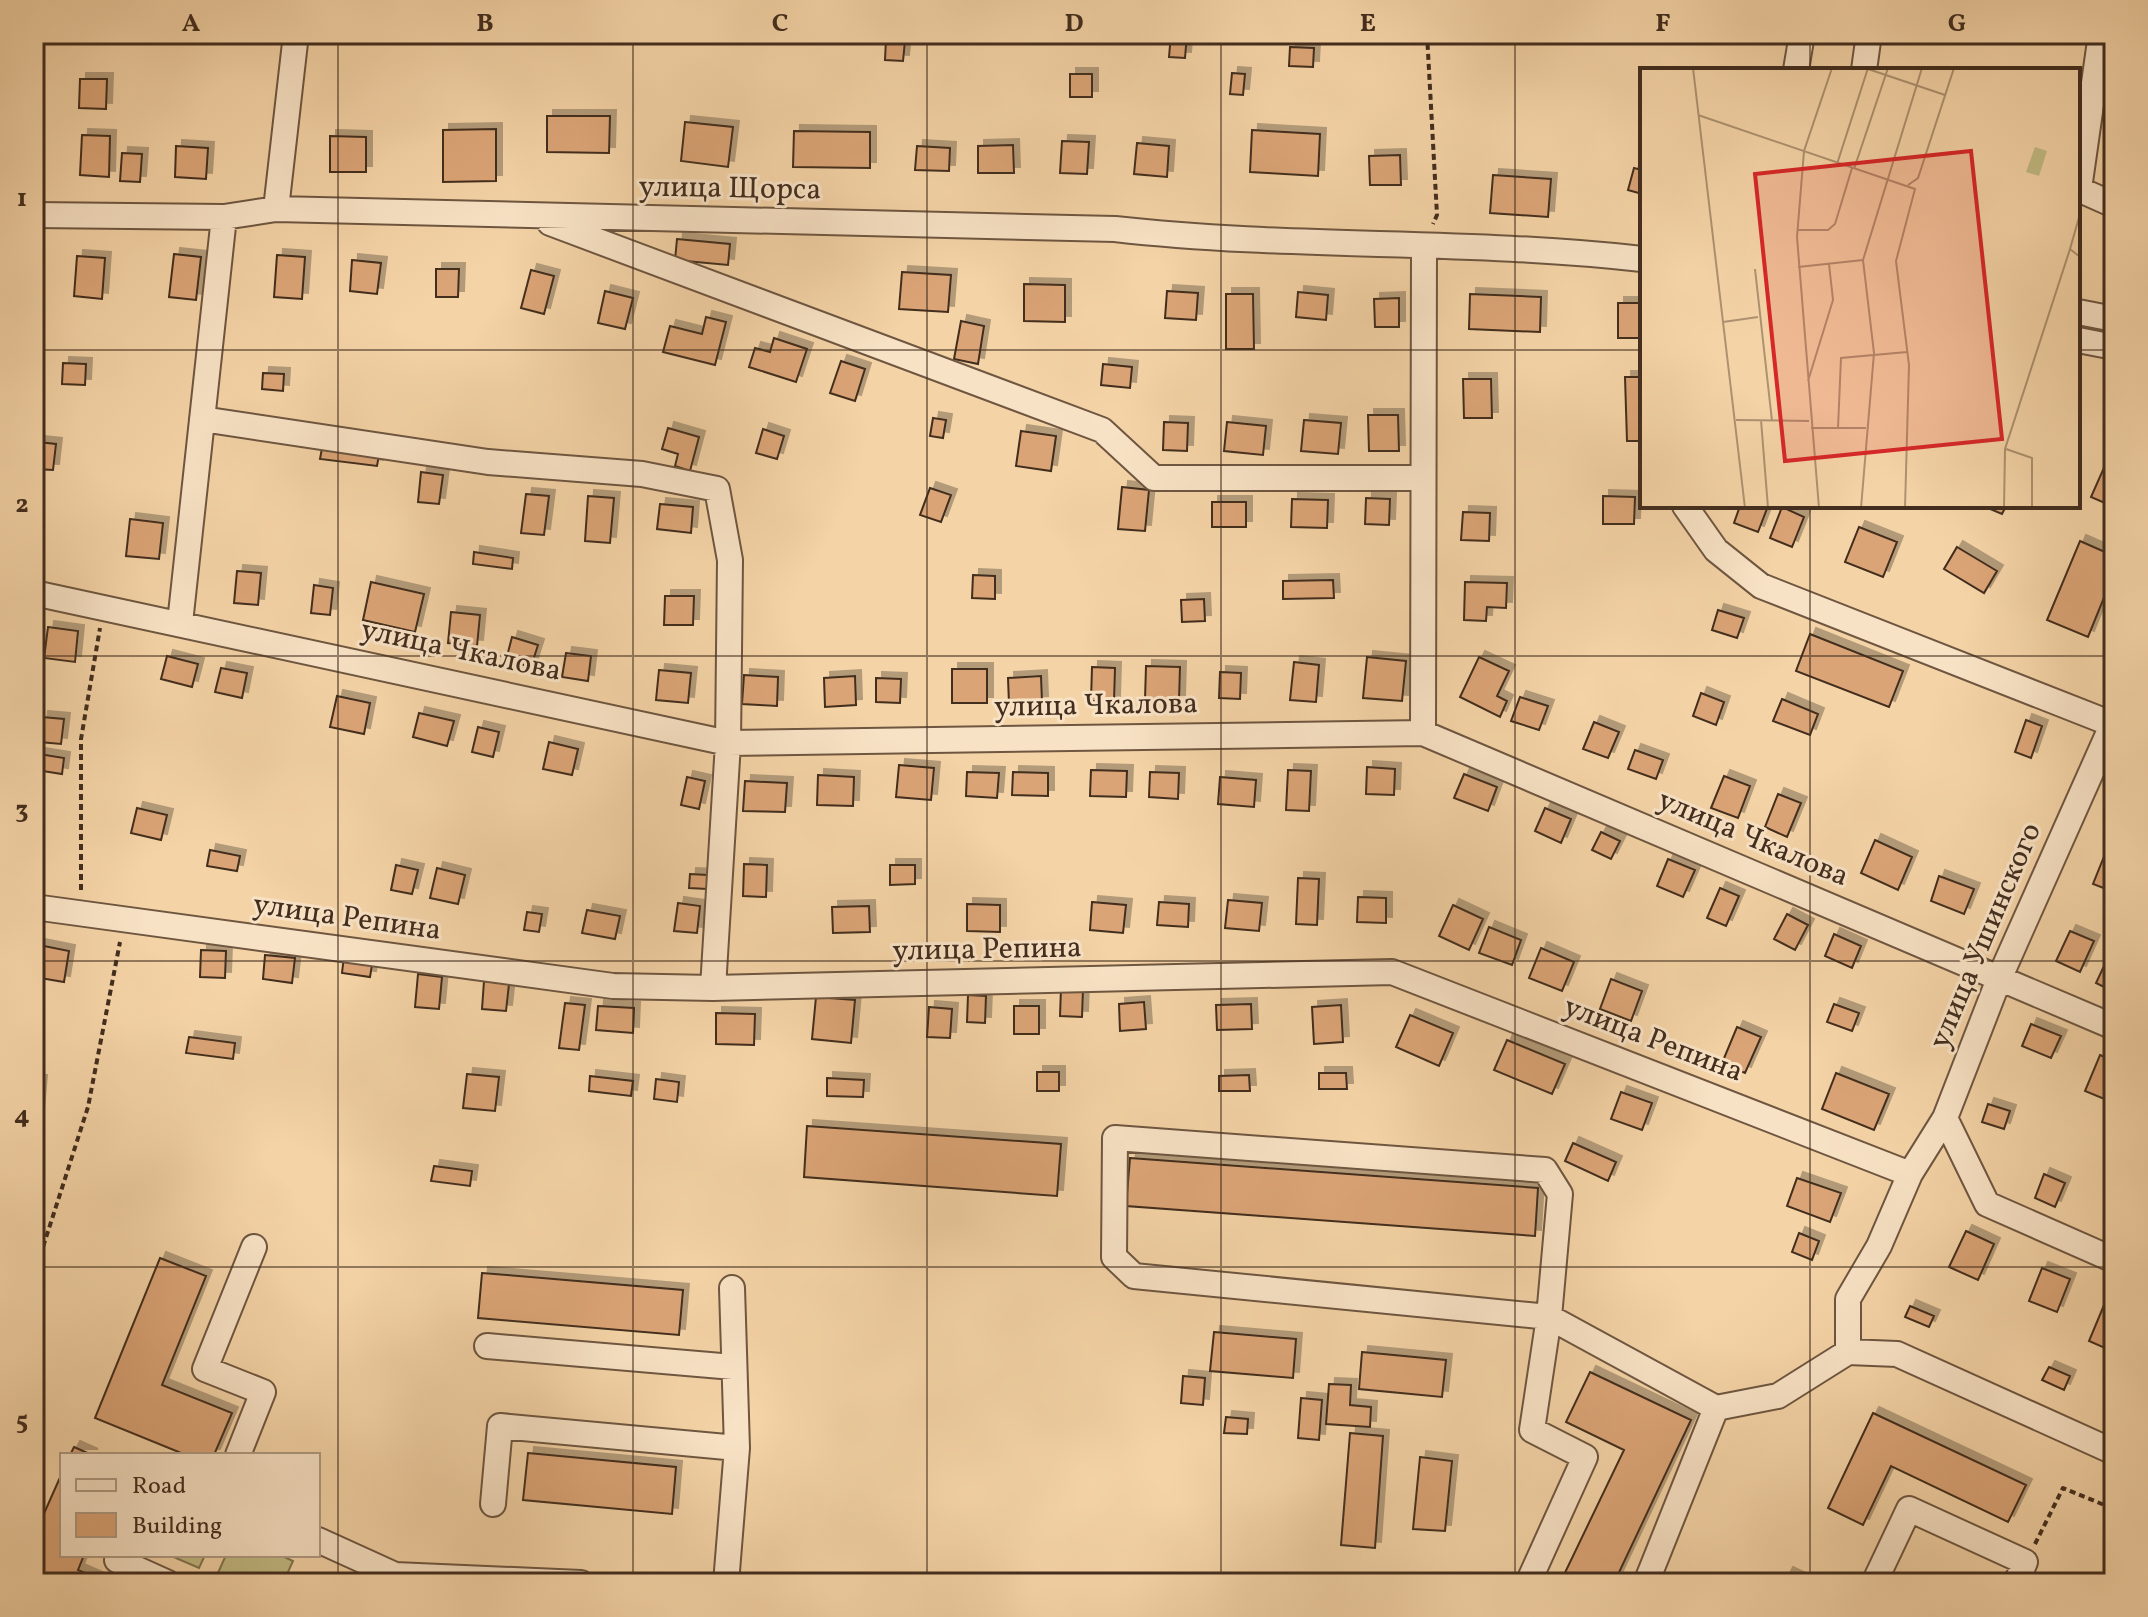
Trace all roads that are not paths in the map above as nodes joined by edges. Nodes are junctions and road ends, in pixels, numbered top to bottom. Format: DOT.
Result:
graph roads {
  1 [pos="296,34"];
  2 [pos="1802,34"];
  3 [pos="1869,34"];
  4 [pos="2101,34"];
  5 [pos="1796,68"];
  6 [pos="1864,68"];
  7 [pos="2080,176"];
  8 [pos="2080,190"];
  9 [pos="2114,205"];
  10 [pos="276,209"];
  11 [pos="34,215"];
  12 [pos="224,217"];
  13 [pos="533,217"];
  14 [pos="1424,248"];
  15 [pos="1640,259"];
  16 [pos="2080,312"];
  17 [pos="2114,319"];
  18 [pos="2080,340"];
  19 [pos="2114,347"];
  20 [pos="202,419"];
  21 [pos="1422,478"];
  22 [pos="1686,508"];
  23 [pos="34,593"];
  24 [pos="180,623"];
  25 [pos="2112,732"];
  26 [pos="1423,733"];
  27 [pos="728,743"];
  28 [pos="34,907"];
  29 [pos="1999,979"];
  30 [pos="713,988"];
  31 [pos="2114,1027"];
  32 [pos="1945,1118"];
  33 [pos="1910,1174"];
  34 [pos="254,1247"];
  35 [pos="2114,1260"];
  36 [pos="732,1288"];
  37 [pos="1549,1317"];
  38 [pos="487,1346"];
  39 [pos="1848,1352"];
  40 [pos="733,1367"];
  41 [pos="1716,1408"];
  42 [pos="737,1448"];
  43 [pos="2114,1452"];
  44 [pos="239,1453"];
  45 [pos="493,1504"];
  46 [pos="320,1541"];
  47 [pos="118,1557"];
  48 [pos="2021,1572"];
  49 [pos="394,1579"];
  50 [pos="168,1583"];
  51 [pos="581,1583"];
  52 [pos="726,1583"];
  53 [pos="1528,1583"];
  54 [pos="1646,1583"];
  55 [pos="1874,1583"];
  1 -- 10 [label="street"];
  2 -- 5 [label="street"];
  3 -- 6 [label="street"];
  4 -- 7 [label="street"];
  8 -- 9 [label="street"];
  10 -- 12 [label="street, улица Щорса"];
  10 -- 13 [label="street, улица Щорса"];
  11 -- 12 [label="street, улица Щорса"];
  12 -- 20 [label="street"];
  13 -- 14 [label="street, улица Щорса"];
  13 -- 21 [label="street"];
  14 -- 15 [label="street, улица Щорса"];
  14 -- 21 [label="street"];
  16 -- 17 [label="street"];
  18 -- 19 [label="street"];
  20 -- 24 [label="street"];
  20 -- 27 [label="street"];
  21 -- 26 [label="street"];
  22 -- 25 [label="street"];
  23 -- 24 [label="street, улица Чкалова"];
  24 -- 27 [label="street, улица Чкалова"];
  25 -- 29 [label="street, улица Ушинского"];
  26 -- 27 [label="street, улица Чкалова"];
  26 -- 29 [label="street, улица Чкалова"];
  27 -- 30 [label="street"];
  28 -- 30 [label="street, улица Репина"];
  29 -- 31 [label="street, улица Чкалова"];
  29 -- 32 [label="street, улица Ушинского"];
  30 -- 33 [label="street, улица Репина"];
  32 -- 33 [label="street, улица Ушинского"];
  32 -- 35 [label="street"];
  33 -- 39 [label="street, улица Ушинского"];
  34 -- 44 [label="street"];
  36 -- 40 [label="street"];
  37 -- 37 [label="street"];
  37 -- 41 [label="street"];
  37 -- 53 [label="street"];
  38 -- 40 [label="street"];
  39 -- 41 [label="street"];
  39 -- 43 [label="street"];
  40 -- 42 [label="street"];
  41 -- 54 [label="street"];
  42 -- 45 [label="street"];
  42 -- 52 [label="street"];
  46 -- 49 [label="street"];
  47 -- 50 [label="street"];
  48 -- 55 [label="street"];
  49 -- 51 [label="street"];
}
